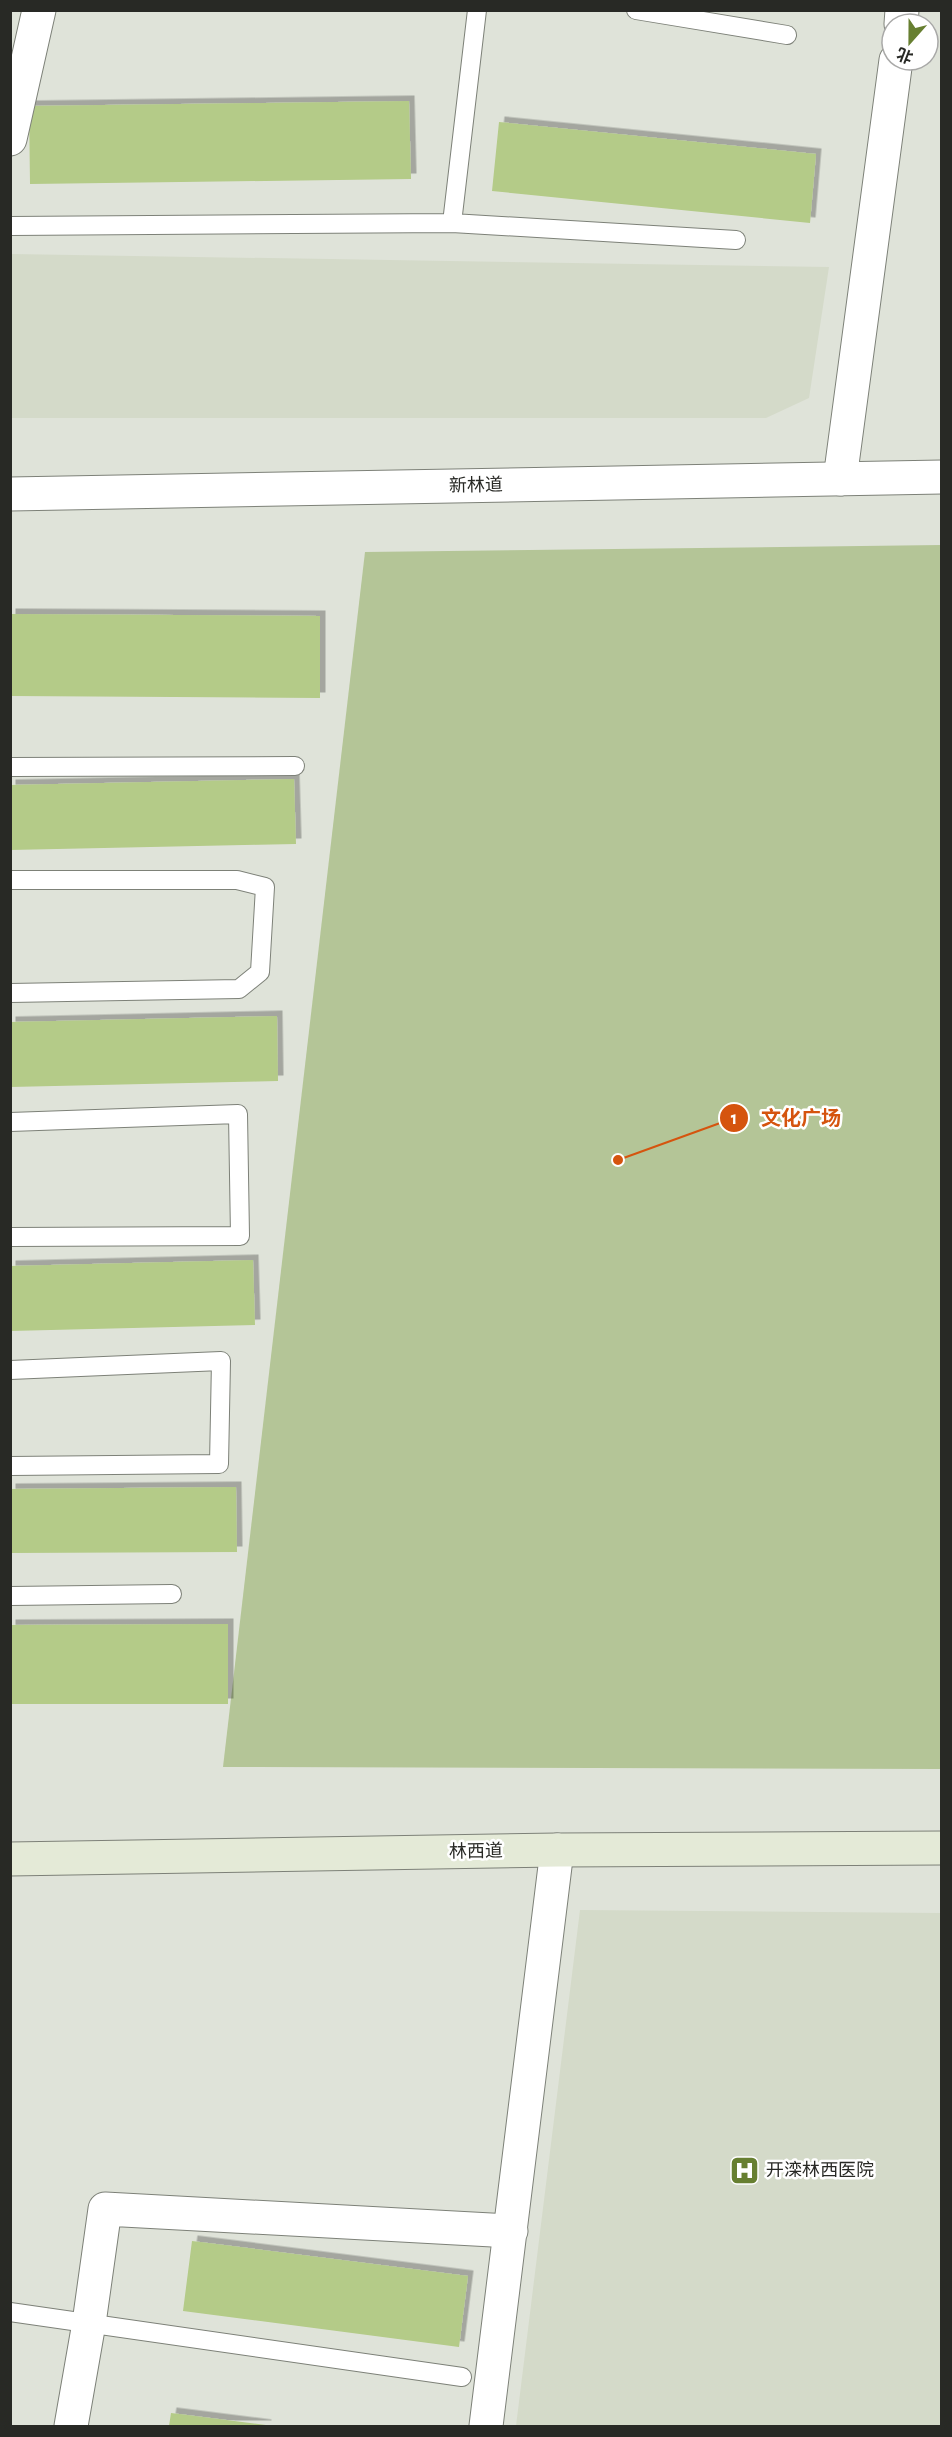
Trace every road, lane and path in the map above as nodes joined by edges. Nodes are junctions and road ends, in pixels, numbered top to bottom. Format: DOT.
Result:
graph roads {
  1 [pos="39,10"];
  2 [pos="477,10"];
  3 [pos="636,10"];
  4 [pos="787,35"];
  5 [pos="894,72"];
  6 [pos="10,139"];
  7 [pos="452,223"];
  8 [pos="10,226"];
  9 [pos="736,240"];
  10 [pos="942,477"];
  11 [pos="840,479"];
  12 [pos="10,494"];
  13 [pos="295,766"];
  14 [pos="10,767"];
  15 [pos="10,880"];
  16 [pos="10,993"];
  17 [pos="10,1122"];
  18 [pos="10,1237"];
  19 [pos="10,1370"];
  20 [pos="10,1466"];
  21 [pos="172,1594"];
  22 [pos="10,1596"];
  23 [pos="942,1848"];
  24 [pos="556,1850"];
  25 [pos="10,1859"];
  26 [pos="511,2231"];
  27 [pos="10,2312"];
  28 [pos="89,2323"];
  29 [pos="462,2377"];
  30 [pos="71,2427"];
  31 [pos="486,2427"];
  1 -- 6 [label="street"];
  2 -- 7 [label="lane"];
  3 -- 4 [label="lane"];
  5 -- 11 [label="street"];
  7 -- 8 [label="lane"];
  7 -- 9 [label="lane"];
  10 -- 11 [label="street, 新林道"];
  11 -- 12 [label="street, 新林道"];
  13 -- 14 [label="lane"];
  15 -- 16 [label="lane"];
  17 -- 18 [label="lane"];
  19 -- 20 [label="lane"];
  21 -- 22 [label="lane"];
  23 -- 24 [label="main road, 林西道"];
  24 -- 25 [label="main road, 林西道"];
  24 -- 26 [label="street"];
  26 -- 28 [label="street"];
  26 -- 31 [label="street"];
  27 -- 28 [label="lane"];
  28 -- 29 [label="lane"];
  28 -- 30 [label="street"];
}
